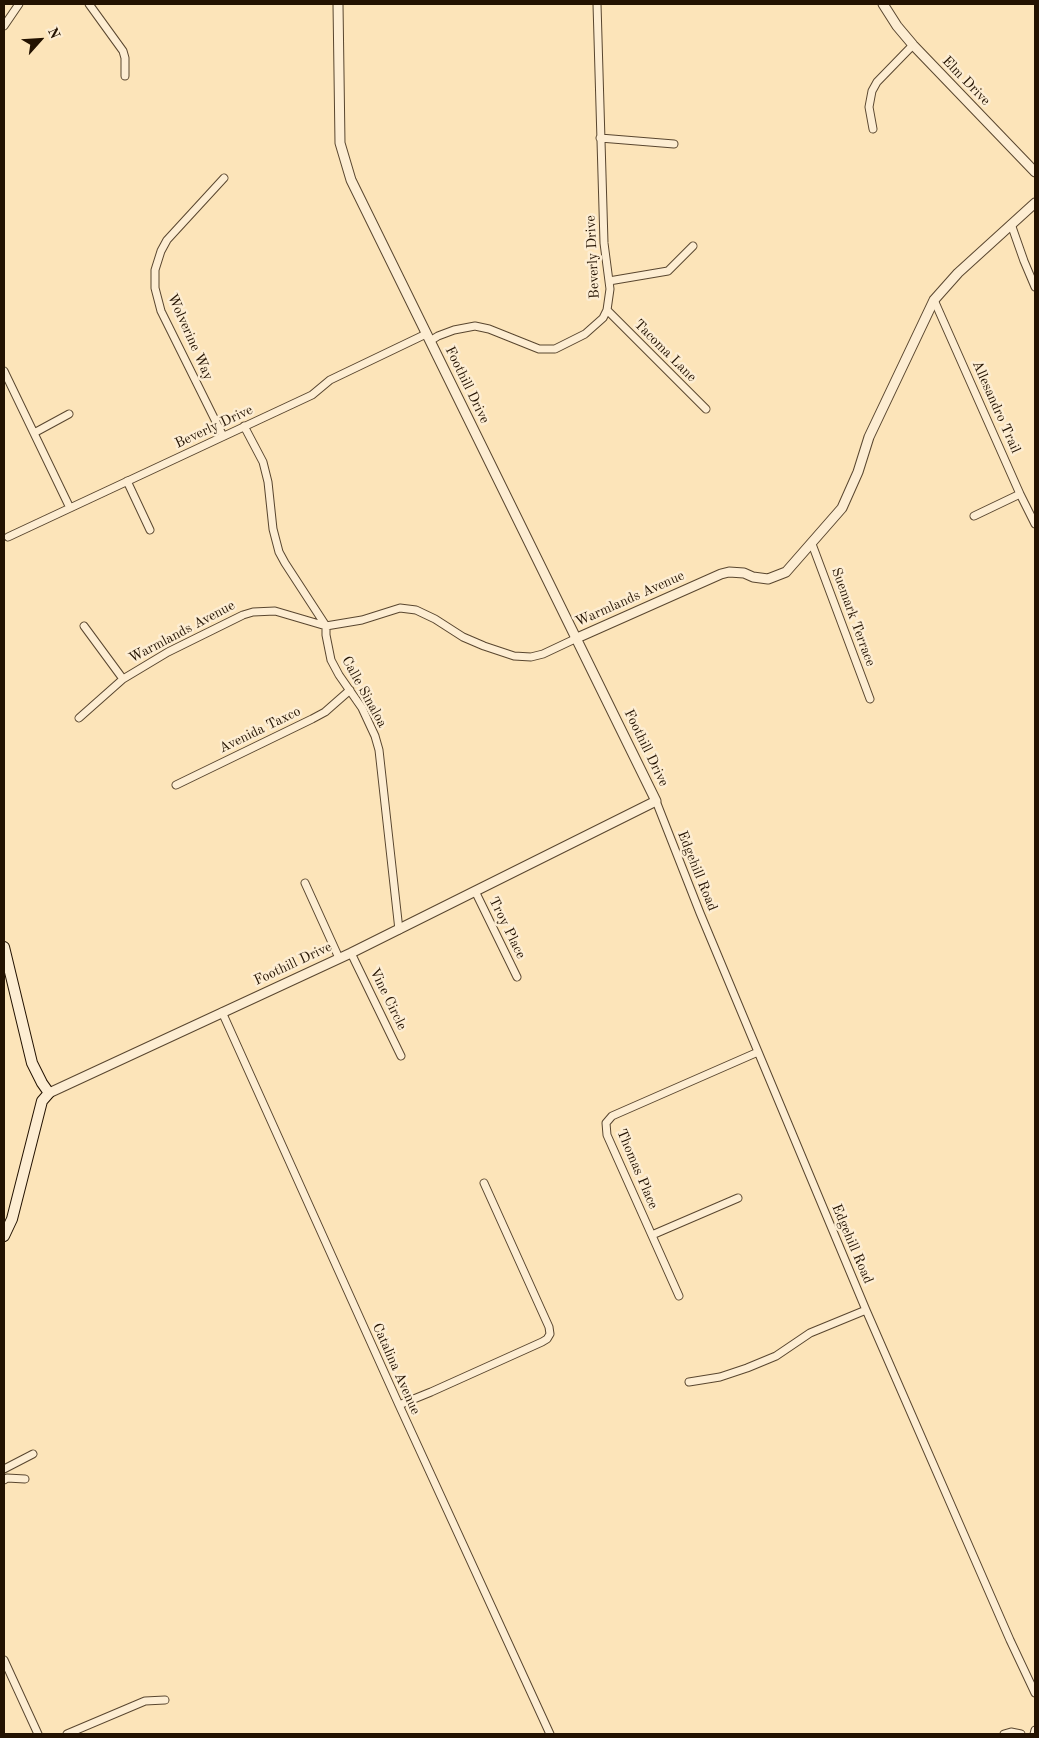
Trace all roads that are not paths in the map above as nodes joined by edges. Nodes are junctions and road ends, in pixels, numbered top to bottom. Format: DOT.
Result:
graph roads {
  1 [pos="19,4"];
  2 [pos="89,4"];
  3 [pos="338,4"];
  4 [pos="597,4"];
  5 [pos="883,4"];
  6 [pos="4,26"];
  7 [pos="913,45"];
  8 [pos="125,76"];
  9 [pos="873,129"];
  10 [pos="600,138"];
  11 [pos="674,144"];
  12 [pos="1035,172"];
  13 [pos="224,178"];
  14 [pos="1035,203"];
  15 [pos="1011,224"];
  16 [pos="693,246"];
  17 [pos="609,281"];
  18 [pos="1035,287"];
  19 [pos="934,300"];
  20 [pos="607,310"];
  21 [pos="428,337"];
  22 [pos="4,371"];
  23 [pos="706,409"];
  24 [pos="69,414"];
  25 [pos="244,426"];
  26 [pos="34,433"];
  27 [pos="223,436"];
  28 [pos="127,481"];
  29 [pos="1020,494"];
  30 [pos="70,508"];
  31 [pos="974,516"];
  32 [pos="1035,524"];
  33 [pos="150,530"];
  34 [pos="8,537"];
  35 [pos="812,544"];
  36 [pos="84,626"];
  37 [pos="326,626"];
  38 [pos="577,638"];
  39 [pos="122,679"];
  40 [pos="350,690"];
  41 [pos="870,699"];
  42 [pos="79,718"];
  43 [pos="176,785"];
  44 [pos="656,801"];
  45 [pos="306,883"];
  46 [pos="475,891"];
  47 [pos="399,930"];
  48 [pos="4,947"];
  49 [pos="351,953"];
  50 [pos="339,958"];
  51 [pos="517,977"];
  52 [pos="222,1012"];
  53 [pos="758,1052"];
  54 [pos="401,1056"];
  55 [pos="49,1093"];
  56 [pos="484,1183"];
  57 [pos="738,1198"];
  58 [pos="652,1235"];
  59 [pos="4,1236"];
  60 [pos="679,1296"];
  61 [pos="866,1310"];
  62 [pos="689,1382"];
  63 [pos="398,1404"];
  64 [pos="33,1454"];
  65 [pos="4,1469"];
  66 [pos="25,1479"];
  67 [pos="4,1480"];
  68 [pos="4,1660"];
  69 [pos="1035,1693"];
  70 [pos="165,1700"];
  71 [pos="1035,1730"];
  72 [pos="38,1734"];
  73 [pos="67,1734"];
  74 [pos="550,1734"];
  75 [pos="1004,1734"];
  76 [pos="1021,1734"];
  77 [pos="1034,1734"];
  1 -- 6 [label="street"];
  2 -- 8 [label="street"];
  3 -- 21 [label="street, Foothill Drive"];
  4 -- 10 [label="street, Beverly Drive"];
  5 -- 7 [label="street, Elm Drive"];
  7 -- 9 [label="street"];
  7 -- 12 [label="street, Elm Drive"];
  10 -- 11 [label="street"];
  10 -- 17 [label="street, Beverly Drive"];
  13 -- 27 [label="street, Wolverine Way"];
  14 -- 15 [label="street, Warmlands Avenue"];
  15 -- 18 [label="street"];
  15 -- 19 [label="street, Warmlands Avenue"];
  16 -- 17 [label="street"];
  17 -- 20 [label="street, Beverly Drive"];
  19 -- 29 [label="street, Allesandro Trail"];
  19 -- 35 [label="street, Warmlands Avenue"];
  20 -- 21 [label="street, Beverly Drive"];
  20 -- 23 [label="street, Tacoma Lane"];
  21 -- 25 [label="street, Beverly Drive"];
  21 -- 38 [label="street, Foothill Drive"];
  22 -- 26 [label="street"];
  24 -- 26 [label="street"];
  25 -- 27 [label="street, Beverly Drive"];
  25 -- 37 [label="street, Calle Sinaloa"];
  26 -- 30 [label="street"];
  27 -- 28 [label="street, Beverly Drive"];
  28 -- 30 [label="street, Beverly Drive"];
  28 -- 33 [label="street"];
  29 -- 31 [label="street"];
  29 -- 32 [label="street, Allesandro Trail"];
  30 -- 34 [label="street, Beverly Drive"];
  35 -- 38 [label="street, Warmlands Avenue"];
  35 -- 41 [label="street, Suemark Terrace"];
  36 -- 39 [label="street"];
  37 -- 38 [label="street, Warmlands Avenue"];
  37 -- 39 [label="street, Warmlands Avenue"];
  37 -- 40 [label="street, Calle Sinaloa"];
  38 -- 44 [label="street, Foothill Drive"];
  39 -- 42 [label="street, Warmlands Avenue"];
  40 -- 43 [label="street, Avenida Taxco"];
  40 -- 47 [label="street, Calle Sinaloa"];
  44 -- 46 [label="street, Foothill Drive"];
  44 -- 53 [label="street, Edgehill Road"];
  45 -- 50 [label="street"];
  46 -- 47 [label="street, Foothill Drive"];
  46 -- 51 [label="street, Troy Place"];
  47 -- 49 [label="street, Foothill Drive"];
  48 -- 55 [label="main road"];
  49 -- 50 [label="street, Foothill Drive"];
  49 -- 54 [label="street, Vine Circle"];
  50 -- 52 [label="street, Foothill Drive"];
  52 -- 55 [label="street, Foothill Drive"];
  52 -- 63 [label="street, Catalina Avenue"];
  53 -- 58 [label="street, Thomas Place"];
  53 -- 61 [label="street, Edgehill Road"];
  55 -- 59 [label="main road"];
  56 -- 63 [label="street"];
  57 -- 58 [label="street"];
  58 -- 60 [label="street, Thomas Place"];
  61 -- 62 [label="street"];
  61 -- 69 [label="street, Edgehill Road"];
  63 -- 74 [label="street, Catalina Avenue"];
  64 -- 65 [label="street"];
  66 -- 67 [label="street"];
  68 -- 72 [label="street"];
  70 -- 73 [label="street"];
  71 -- 77 [label="street"];
  75 -- 76 [label="street"];
}
